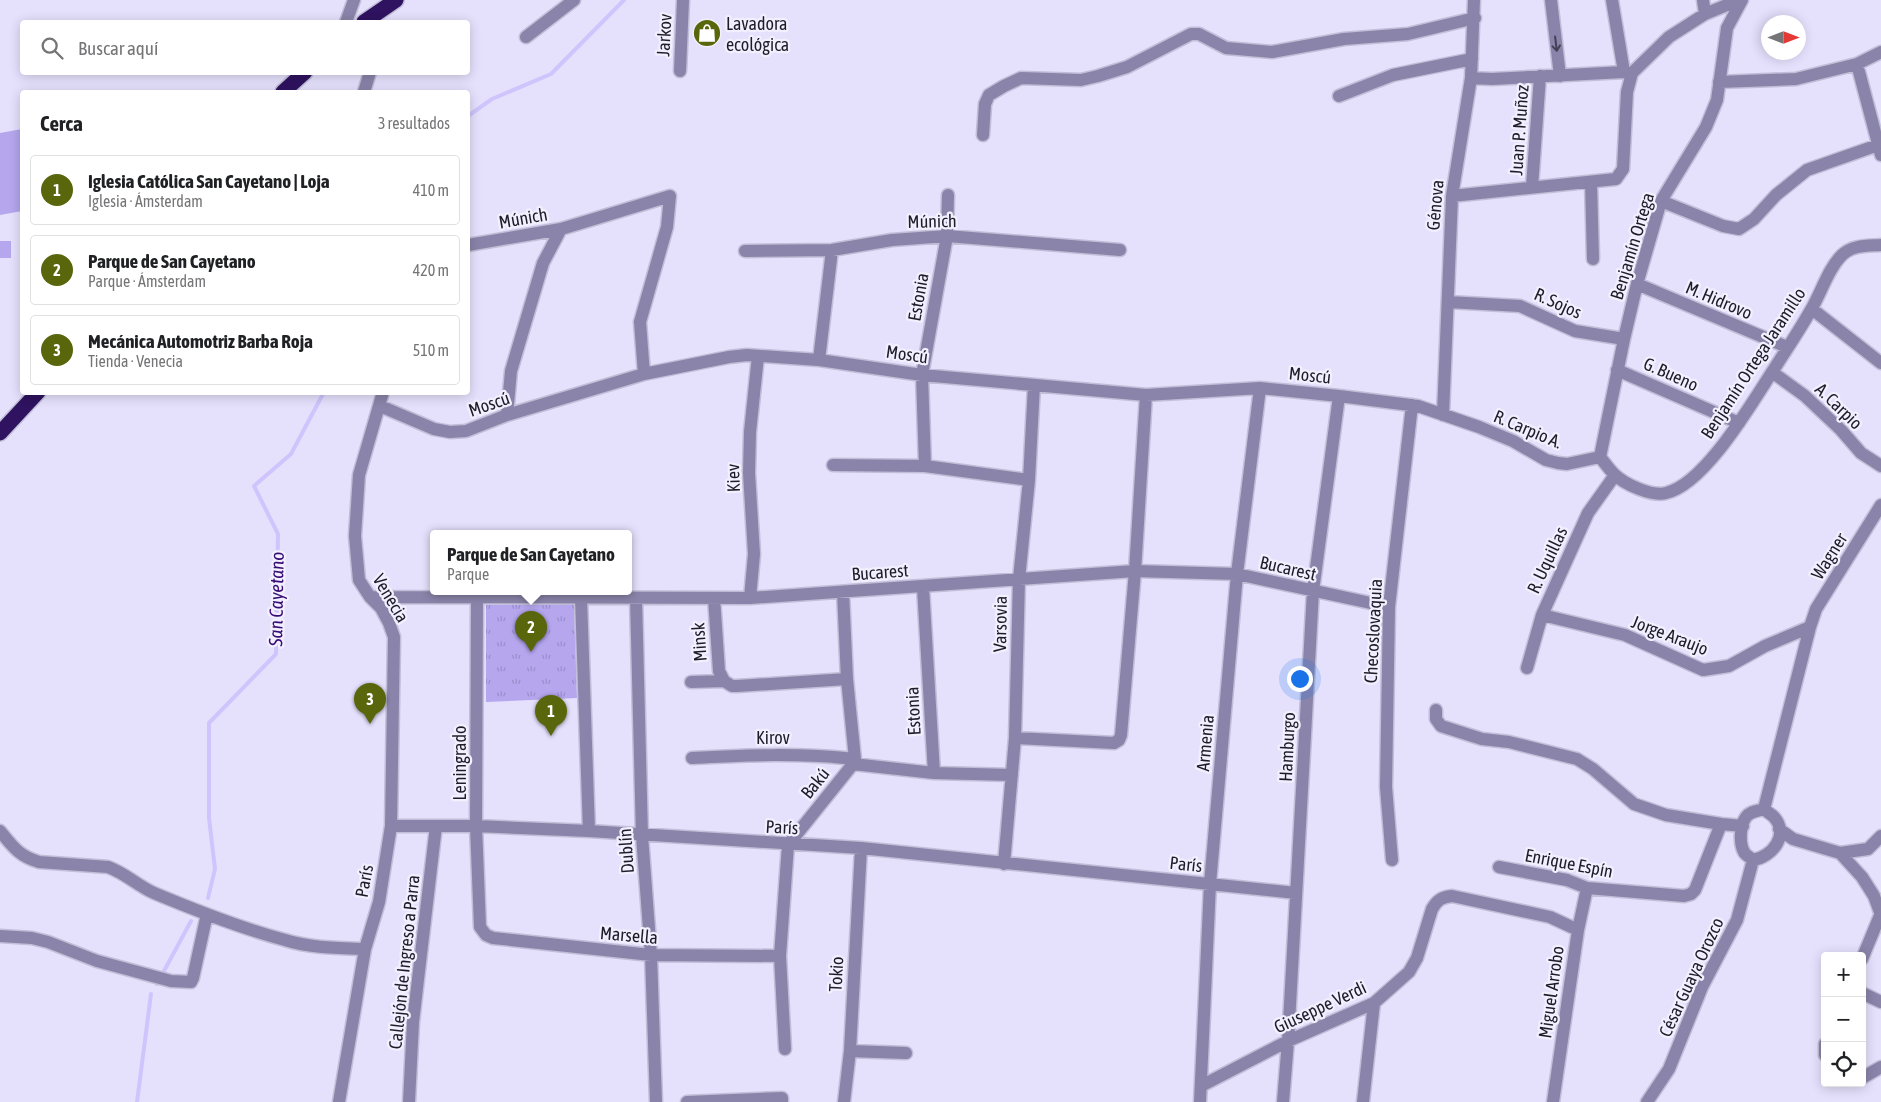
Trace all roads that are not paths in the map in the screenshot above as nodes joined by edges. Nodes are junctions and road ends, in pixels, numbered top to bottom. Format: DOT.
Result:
graph roads {
  1 [pos="354,0"];
  2 [pos="574,0"];
  3 [pos="683,0"];
  4 [pos="1474,0"];
  5 [pos="1551,0"];
  6 [pos="1612,0"];
  7 [pos="1703,0"];
  8 [pos="1741,0"];
  9 [pos="387,10"];
  10 [pos="1705,14"];
  11 [pos="1475,18"];
  12 [pos="347,20"];
  13 [pos="368,20"];
  14 [pos="526,37"];
  15 [pos="1881,52"];
  16 [pos="1472,59"];
  17 [pos="1858,64"];
  18 [pos="680,71"];
  19 [pos="1628,72"];
  20 [pos="302,75"];
  21 [pos="369,75"];
  22 [pos="1540,76"];
  23 [pos="1560,76"];
  24 [pos="1471,78"];
  25 [pos="1719,82"];
  26 [pos="285,90"];
  27 [pos="365,90"];
  28 [pos="1339,96"];
  29 [pos="983,135"];
  30 [pos="1880,147"];
  31 [pos="1592,182"];
  32 [pos="1532,187"];
  33 [pos="948,195"];
  34 [pos="1452,196"];
  35 [pos="1661,201"];
  36 [pos="561,229"];
  37 [pos="947,236"];
  38 [pos="470,245"];
  39 [pos="1881,245"];
  40 [pos="832,250"];
  41 [pos="1120,250"];
  42 [pos="745,251"];
  43 [pos="1593,259"];
  44 [pos="1637,284"];
  45 [pos="1448,302"];
  46 [pos="1812,309"];
  47 [pos="1624,339"];
  48 [pos="1787,347"];
  49 [pos="758,356"];
  50 [pos="819,360"];
  51 [pos="1881,363"];
  52 [pos="1616,370"];
  53 [pos="1772,372"];
  54 [pos="644,374"];
  55 [pos="922,375"];
  56 [pos="1034,385"];
  57 [pos="1260,388"];
  58 [pos="35,395"];
  59 [pos="382,395"];
  60 [pos="1146,395"];
  61 [pos="1340,396"];
  62 [pos="1412,405"];
  63 [pos="380,406"];
  64 [pos="1443,415"];
  65 [pos="507,416"];
  66 [pos="1739,423"];
  67 [pos="0,433"];
  68 [pos="1600,456"];
  69 [pos="834,465"];
  70 [pos="926,466"];
  71 [pos="1881,466"];
  72 [pos="1615,475"];
  73 [pos="1028,480"];
  74 [pos="1881,505"];
  75 [pos="1135,571"];
  76 [pos="1237,574"];
  77 [pos="1018,579"];
  78 [pos="924,587"];
  79 [pos="843,592"];
  80 [pos="1313,592"];
  81 [pos="370,597"];
  82 [pos="477,598"];
  83 [pos="581,598"];
  84 [pos="636,598"];
  85 [pos="714,598"];
  86 [pos="750,598"];
  87 [pos="1389,606"];
  88 [pos="1542,615"];
  89 [pos="1810,627"];
  90 [pos="1527,668"];
  91 [pos="847,679"];
  92 [pos="724,681"];
  93 [pos="691,682"];
  94 [pos="1436,710"];
  95 [pos="1015,738"];
  96 [pos="692,758"];
  97 [pos="854,762"];
  98 [pos="934,773"];
  99 [pos="1012,775"];
  100 [pos="1764,810"];
  101 [pos="1721,824"];
  102 [pos="391,826"];
  103 [pos="436,826"];
  104 [pos="476,826"];
  105 [pos="1743,826"];
  106 [pos="1779,829"];
  107 [pos="0,831"];
  108 [pos="588,831"];
  109 [pos="642,836"];
  110 [pos="1881,836"];
  111 [pos="1793,839"];
  112 [pos="788,844"];
  113 [pos="1778,845"];
  114 [pos="860,848"];
  115 [pos="1840,853"];
  116 [pos="1392,860"];
  117 [pos="1753,860"];
  118 [pos="1004,864"];
  119 [pos="1500,868"];
  120 [pos="1210,884"];
  121 [pos="1587,888"];
  122 [pos="1296,894"];
  123 [pos="207,914"];
  124 [pos="1881,914"];
  125 [pos="480,928"];
  126 [pos="1578,930"];
  127 [pos="0,936"];
  128 [pos="365,949"];
  129 [pos="1865,952"];
  130 [pos="652,956"];
  131 [pos="780,956"];
  132 [pos="1866,995"];
  133 [pos="1881,1002"];
  134 [pos="1374,1003"];
  135 [pos="1288,1041"];
  136 [pos="785,1050"];
  137 [pos="850,1051"];
  138 [pos="906,1053"];
  139 [pos="1881,1067"];
  140 [pos="1866,1076"];
  141 [pos="1201,1086"];
  142 [pos="782,1100"];
  143 [pos="339,1102"];
  144 [pos="409,1102"];
  145 [pos="656,1102"];
  146 [pos="687,1102"];
  147 [pos="844,1102"];
  148 [pos="1200,1102"];
  149 [pos="1283,1102"];
  150 [pos="1363,1102"];
  151 [pos="1553,1102"];
  152 [pos="1646,1102"];
  1 -- 12 [label="street"];
  2 -- 14 [label="street"];
  3 -- 18 [label="street, Jarkov"];
  4 -- 11 [label="street, Génova"];
  5 -- 23 [label="street, one-way"];
  6 -- 19 [label="street"];
  7 -- 10 [label="street"];
  8 -- 10 [label="street"];
  8 -- 25 [label="street, Benjamín Ortega"];
  9 -- 13 [label="highway"];
  10 -- 19 [label="street"];
  11 -- 16 [label="street, Génova"];
  11 -- 29 [label="street"];
  15 -- 17 [label="street"];
  16 -- 24 [label="street, Génova"];
  16 -- 28 [label="street"];
  17 -- 25 [label="street"];
  17 -- 30 [label="street"];
  19 -- 23 [label="street"];
  19 -- 31 [label="street"];
  20 -- 26 [label="highway"];
  21 -- 27 [label="street"];
  22 -- 23 [label="street"];
  22 -- 24 [label="street"];
  22 -- 32 [label="street, Juan P. Muñoz"];
  24 -- 34 [label="street, Génova"];
  25 -- 35 [label="street, Benjamín Ortega"];
  30 -- 35 [label="street"];
  31 -- 32 [label="street"];
  31 -- 43 [label="street"];
  32 -- 34 [label="street"];
  33 -- 37 [label="street, Estonia"];
  34 -- 45 [label="street, Génova"];
  35 -- 44 [label="street, Benjamín Ortega"];
  36 -- 38 [label="street, Múnich"];
  36 -- 54 [label="street, Múnich"];
  36 -- 65 [label="street"];
  37 -- 40 [label="street, Múnich"];
  37 -- 41 [label="street, Múnich"];
  37 -- 55 [label="street, Estonia"];
  39 -- 46 [label="street, Benjamín Ortega Jaramillo"];
  40 -- 42 [label="street, Múnich"];
  40 -- 50 [label="street"];
  44 -- 47 [label="street, Benjamín Ortega"];
  44 -- 48 [label="street, M. Hidrovo"];
  45 -- 47 [label="street, R. Sojos"];
  45 -- 64 [label="street, Génova"];
  46 -- 48 [label="street, Benjamín Ortega Jaramillo"];
  46 -- 51 [label="street"];
  47 -- 52 [label="street, Benjamín Ortega"];
  48 -- 53 [label="street, Benjamín Ortega Jaramillo"];
  49 -- 50 [label="street, Moscú"];
  49 -- 54 [label="street, Moscú"];
  49 -- 86 [label="street, Kiev"];
  50 -- 55 [label="street, Moscú"];
  52 -- 66 [label="street, G. Bueno"];
  52 -- 68 [label="street, Benjamín Ortega"];
  53 -- 66 [label="street, Benjamín Ortega Jaramillo"];
  53 -- 71 [label="street, A. Carpio"];
  54 -- 65 [label="street, Moscú"];
  55 -- 56 [label="street, Moscú"];
  55 -- 70 [label="street, Estonia"];
  56 -- 60 [label="street, Moscú"];
  56 -- 73 [label="street, Varsovia"];
  57 -- 60 [label="street, Moscú"];
  57 -- 61 [label="street, Moscú"];
  57 -- 76 [label="street, Armenia"];
  58 -- 67 [label="highway"];
  59 -- 63 [label="street, Venecia"];
  60 -- 75 [label="street"];
  61 -- 62 [label="street, Moscú"];
  61 -- 80 [label="street, Hamburgo"];
  62 -- 64 [label="street, Moscú"];
  62 -- 87 [label="street, Checoslovaquia"];
  63 -- 65 [label="street, Moscú"];
  63 -- 81 [label="street, Venecia"];
  64 -- 68 [label="street, R. Carpio A."];
  66 -- 72 [label="street, Benjamín Ortega Jaramillo"];
  68 -- 72 [label="street, Benjamín Ortega Jaramillo"];
  69 -- 70 [label="street"];
  70 -- 73 [label="street"];
  72 -- 88 [label="street, R. Uquillas"];
  73 -- 77 [label="street, Varsovia"];
  74 -- 89 [label="street, Wagner"];
  75 -- 76 [label="street, Bucarest"];
  75 -- 77 [label="street, Bucarest"];
  75 -- 95 [label="street"];
  76 -- 80 [label="street, Bucarest"];
  76 -- 120 [label="street, Armenia"];
  77 -- 78 [label="street, Bucarest"];
  77 -- 95 [label="street, Varsovia"];
  78 -- 79 [label="street, Bucarest"];
  78 -- 98 [label="street, Estonia"];
  79 -- 86 [label="street, Bucarest"];
  79 -- 91 [label="street"];
  80 -- 87 [label="street, Bucarest"];
  80 -- 122 [label="street, Hamburgo"];
  81 -- 82 [label="street, Bucarest"];
  81 -- 102 [label="street, Venecia"];
  82 -- 83 [label="street, Bucarest"];
  82 -- 104 [label="street, Leningrado"];
  83 -- 84 [label="street, Bucarest"];
  83 -- 108 [label="street"];
  84 -- 85 [label="street, Bucarest"];
  84 -- 109 [label="street, Dublín"];
  85 -- 86 [label="street, Bucarest"];
  85 -- 92 [label="street, Minsk"];
  87 -- 116 [label="street, Checoslovaquia"];
  88 -- 89 [label="street, Jorge Araujo"];
  88 -- 90 [label="street, R. Uquillas"];
  89 -- 100 [label="street"];
  91 -- 92 [label="street"];
  91 -- 97 [label="street"];
  92 -- 93 [label="street"];
  94 -- 101 [label="street"];
  95 -- 99 [label="street, Varsovia"];
  96 -- 97 [label="street, Kirov"];
  97 -- 98 [label="street, Kirov"];
  97 -- 112 [label="street, Bakú"];
  98 -- 99 [label="street, Kirov"];
  99 -- 118 [label="street, Varsovia"];
  100 -- 105 [label="street"];
  100 -- 106 [label="street"];
  101 -- 105 [label="street"];
  101 -- 121 [label="street, Enrique Espín"];
  102 -- 103 [label="street, París"];
  102 -- 128 [label="street, París"];
  103 -- 104 [label="street, París"];
  103 -- 144 [label="street, Callejón de Ingreso a Parra"];
  104 -- 108 [label="street, París"];
  104 -- 125 [label="street, Leningrado"];
  105 -- 117 [label="street"];
  106 -- 111 [label="street"];
  106 -- 113 [label="street"];
  107 -- 123 [label="street"];
  108 -- 109 [label="street, París"];
  109 -- 112 [label="street, París"];
  109 -- 130 [label="street, Dublín"];
  110 -- 115 [label="street"];
  111 -- 113 [label="street"];
  111 -- 115 [label="street"];
  112 -- 114 [label="street, París"];
  112 -- 131 [label="street"];
  113 -- 117 [label="street"];
  114 -- 118 [label="street, París"];
  114 -- 137 [label="street, Tokio"];
  115 -- 124 [label="street"];
  117 -- 152 [label="street, César Guaya Orozco"];
  118 -- 120 [label="street, París"];
  119 -- 121 [label="street, Enrique Espín"];
  120 -- 122 [label="street, París"];
  120 -- 141 [label="street, Armenia"];
  121 -- 126 [label="street, Miguel Arrobo"];
  122 -- 135 [label="street, Hamburgo"];
  123 -- 127 [label="street"];
  123 -- 128 [label="street"];
  124 -- 129 [label="street"];
  125 -- 130 [label="street, Marsella"];
  126 -- 134 [label="street, Giuseppe Verdi"];
  126 -- 151 [label="street, Miguel Arrobo"];
  128 -- 143 [label="street, París"];
  130 -- 131 [label="street, Marsella"];
  130 -- 145 [label="street, Dublín"];
  131 -- 136 [label="street"];
  132 -- 133 [label="street"];
  134 -- 135 [label="street, Giuseppe Verdi"];
  134 -- 150 [label="street"];
  135 -- 141 [label="street, Giuseppe Verdi"];
  135 -- 149 [label="street, Hamburgo"];
  137 -- 138 [label="street"];
  137 -- 147 [label="street, Tokio"];
  139 -- 140 [label="street"];
  141 -- 148 [label="street, Armenia"];
  142 -- 146 [label="street"];
}
